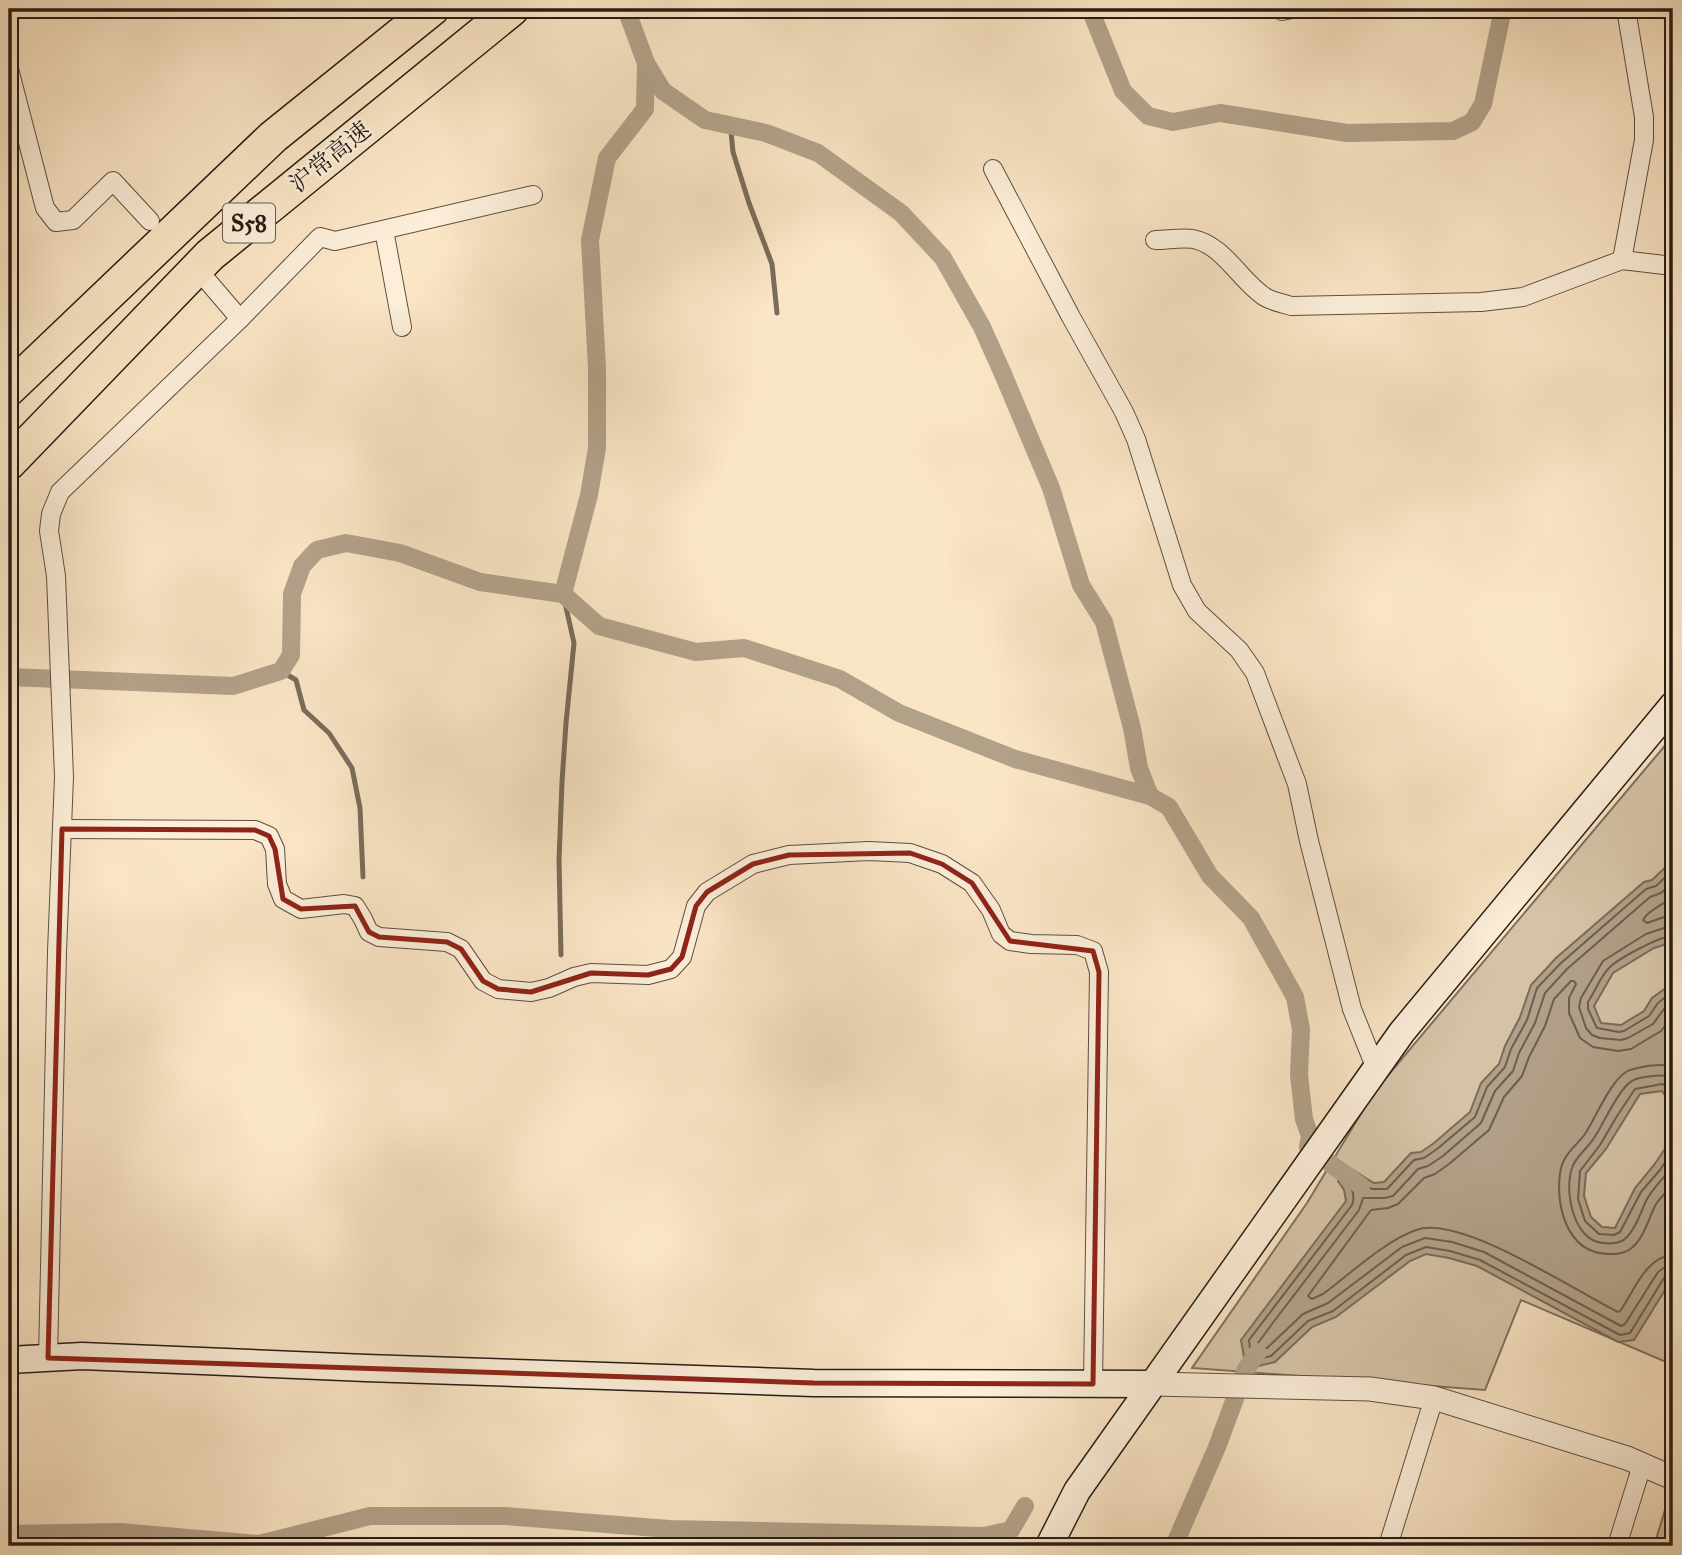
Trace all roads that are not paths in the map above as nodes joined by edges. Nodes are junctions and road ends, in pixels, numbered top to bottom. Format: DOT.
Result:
graph roads {
  1 [pos="432,9"];
  2 [pos="512,9"];
  3 [pos="1626,9"];
  4 [pos="9,69"];
  5 [pos="993,169"];
  6 [pos="533,195"];
  7 [pos="150,221"];
  8 [pos="384,230"];
  9 [pos="1155,240"];
  10 [pos="1622,260"];
  11 [pos="1673,266"];
  12 [pos="205,278"];
  13 [pos="240,319"];
  14 [pos="402,327"];
  15 [pos="9,389"];
  16 [pos="9,463"];
  17 [pos="1673,705"];
  18 [pos="62,829"];
  19 [pos="1376,1069"];
  20 [pos="48,1358"];
  21 [pos="9,1360"];
  22 [pos="1093,1384"];
  23 [pos="1153,1384"];
  24 [pos="1434,1398"];
  25 [pos="1642,1465"];
  26 [pos="1673,1478"];
  27 [pos="1049,1546"];
  28 [pos="1388,1546"];
  29 [pos="1617,1546"];
  1 -- 15 [label="highway, 沪常高速 / S58"];
  2 -- 16 [label="highway, 沪常高速 / S58"];
  3 -- 10 [label="street"];
  4 -- 7 [label="street"];
  5 -- 19 [label="street"];
  6 -- 8 [label="street"];
  8 -- 13 [label="street"];
  8 -- 14 [label="street"];
  9 -- 10 [label="street"];
  10 -- 11 [label="street"];
  12 -- 13 [label="street"];
  13 -- 18 [label="street"];
  17 -- 19 [label="main road"];
  18 -- 20 [label="street"];
  18 -- 22 [label="street"];
  19 -- 23 [label="main road"];
  20 -- 21 [label="main road"];
  20 -- 22 [label="main road"];
  22 -- 23 [label="main road"];
  23 -- 24 [label="street"];
  23 -- 27 [label="main road"];
  24 -- 25 [label="street"];
  24 -- 28 [label="street"];
  25 -- 26 [label="street"];
  25 -- 29 [label="street"];
}
